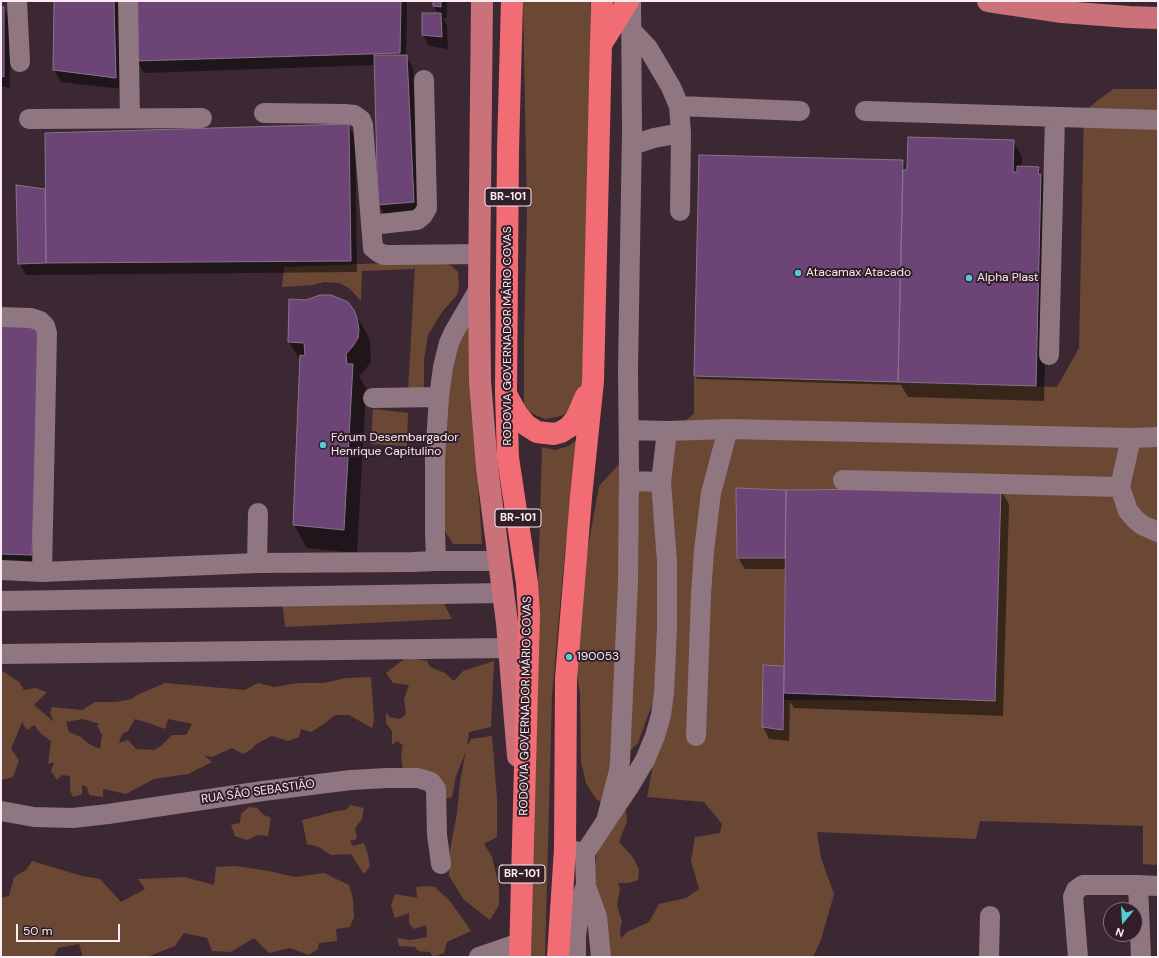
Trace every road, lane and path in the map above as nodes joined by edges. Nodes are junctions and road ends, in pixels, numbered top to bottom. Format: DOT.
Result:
graph roads {
  1 [pos="17,1"];
  2 [pos="128,1"];
  3 [pos="482,1"];
  4 [pos="512,1"];
  5 [pos="602,1"];
  6 [pos="628,1"];
  7 [pos="631,1"];
  8 [pos="988,1"];
  9 [pos="1097,8"];
  10 [pos="1158,18"];
  11 [pos="632,31"];
  12 [pos="601,44"];
  13 [pos="20,62"];
  14 [pos="424,80"];
  15 [pos="679,106"];
  16 [pos="800,111"];
  17 [pos="866,111"];
  18 [pos="264,113"];
  19 [pos="1055,117"];
  20 [pos="130,118"];
  21 [pos="202,118"];
  22 [pos="29,119"];
  23 [pos="1158,120"];
  24 [pos="681,133"];
  25 [pos="632,145"];
  26 [pos="680,211"];
  27 [pos="371,225"];
  28 [pos="480,254"];
  29 [pos="479,289"];
  30 [pos="1,317"];
  31 [pos="1049,355"];
  32 [pos="593,381"];
  33 [pos="506,393"];
  34 [pos="373,402"];
  35 [pos="439,403"];
  36 [pos="728,429"];
  37 [pos="629,430"];
  38 [pos="667,431"];
  39 [pos="1158,437"];
  40 [pos="1131,438"];
  41 [pos="843,480"];
  42 [pos="628,481"];
  43 [pos="661,482"];
  44 [pos="1120,487"];
  45 [pos="258,513"];
  46 [pos="1158,532"];
  47 [pos="436,561"];
  48 [pos="499,561"];
  49 [pos="257,563"];
  50 [pos="1,570"];
  51 [pos="42,572"];
  52 [pos="503,593"];
  53 [pos="1,601"];
  54 [pos="508,642"];
  55 [pos="1,648"];
  56 [pos="1,654"];
  57 [pos="696,736"];
  58 [pos="525,790"];
  59 [pos="1,811"];
  60 [pos="606,821"];
  61 [pos="575,851"];
  62 [pos="441,864"];
  63 [pos="586,886"];
  64 [pos="1138,886"];
  65 [pos="1158,886"];
  66 [pos="990,916"];
  67 [pos="520,950"];
  68 [pos="1146,953"];
  69 [pos="479,957"];
  70 [pos="558,957"];
  71 [pos="576,957"];
  72 [pos="601,957"];
  73 [pos="989,957"];
  74 [pos="1078,957"];
  1 -- 13 [label="street"];
  2 -- 20 [label="street"];
  3 -- 28 [label="main road"];
  4 -- 33 [label="highway, RODOVIA GOVERNADOR MÁRIO COVAS / BR-101"];
  5 -- 12 [label="highway, BR-101"];
  6 -- 12 [label="highway"];
  7 -- 11 [label="street"];
  8 -- 9 [label="main road"];
  9 -- 10 [label="main road"];
  11 -- 15 [label="street"];
  11 -- 25 [label="street"];
  12 -- 32 [label="highway, BR-101"];
  14 -- 27 [label="street"];
  15 -- 16 [label="street"];
  15 -- 24 [label="street"];
  17 -- 19 [label="street"];
  18 -- 27 [label="street"];
  19 -- 23 [label="street"];
  19 -- 31 [label="street"];
  20 -- 21 [label="street"];
  20 -- 22 [label="street"];
  24 -- 25 [label="street"];
  24 -- 26 [label="street"];
  25 -- 37 [label="street"];
  27 -- 28 [label="street"];
  28 -- 29 [label="main road"];
  29 -- 35 [label="street"];
  29 -- 48 [label="main road"];
  30 -- 51 [label="street"];
  32 -- 33 [label="highway"];
  32 -- 61 [label="highway, BR-101"];
  33 -- 58 [label="highway, RODOVIA GOVERNADOR MÁRIO COVAS / BR-101"];
  34 -- 35 [label="street"];
  35 -- 47 [label="street"];
  36 -- 38 [label="street"];
  36 -- 40 [label="street"];
  36 -- 57 [label="street"];
  37 -- 38 [label="street"];
  37 -- 42 [label="street"];
  38 -- 43 [label="street"];
  39 -- 40 [label="street"];
  40 -- 44 [label="street"];
  41 -- 44 [label="street"];
  42 -- 43 [label="street"];
  42 -- 60 [label="street"];
  43 -- 60 [label="street"];
  44 -- 46 [label="street"];
  45 -- 49 [label="street"];
  47 -- 48 [label="street"];
  47 -- 49 [label="street"];
  48 -- 52 [label="main road"];
  49 -- 51 [label="street"];
  50 -- 51 [label="street"];
  52 -- 53 [label="street"];
  52 -- 54 [label="main road"];
  54 -- 55 [label="street"];
  54 -- 56 [label="street"];
  54 -- 58 [label="main road"];
  58 -- 67 [label="highway, RODOVIA GOVERNADOR MÁRIO COVAS / BR-101"];
  59 -- 62 [label="street, RUA SÃO SEBASTIÃO"];
  60 -- 61 [label="street"];
  61 -- 63 [label="street"];
  61 -- 70 [label="highway, BR-101"];
  63 -- 71 [label="street"];
  63 -- 72 [label="street"];
  64 -- 65 [label="street"];
  64 -- 68 [label="street"];
  64 -- 74 [label="street"];
  66 -- 73 [label="street"];
  67 -- 69 [label="street"];
}
